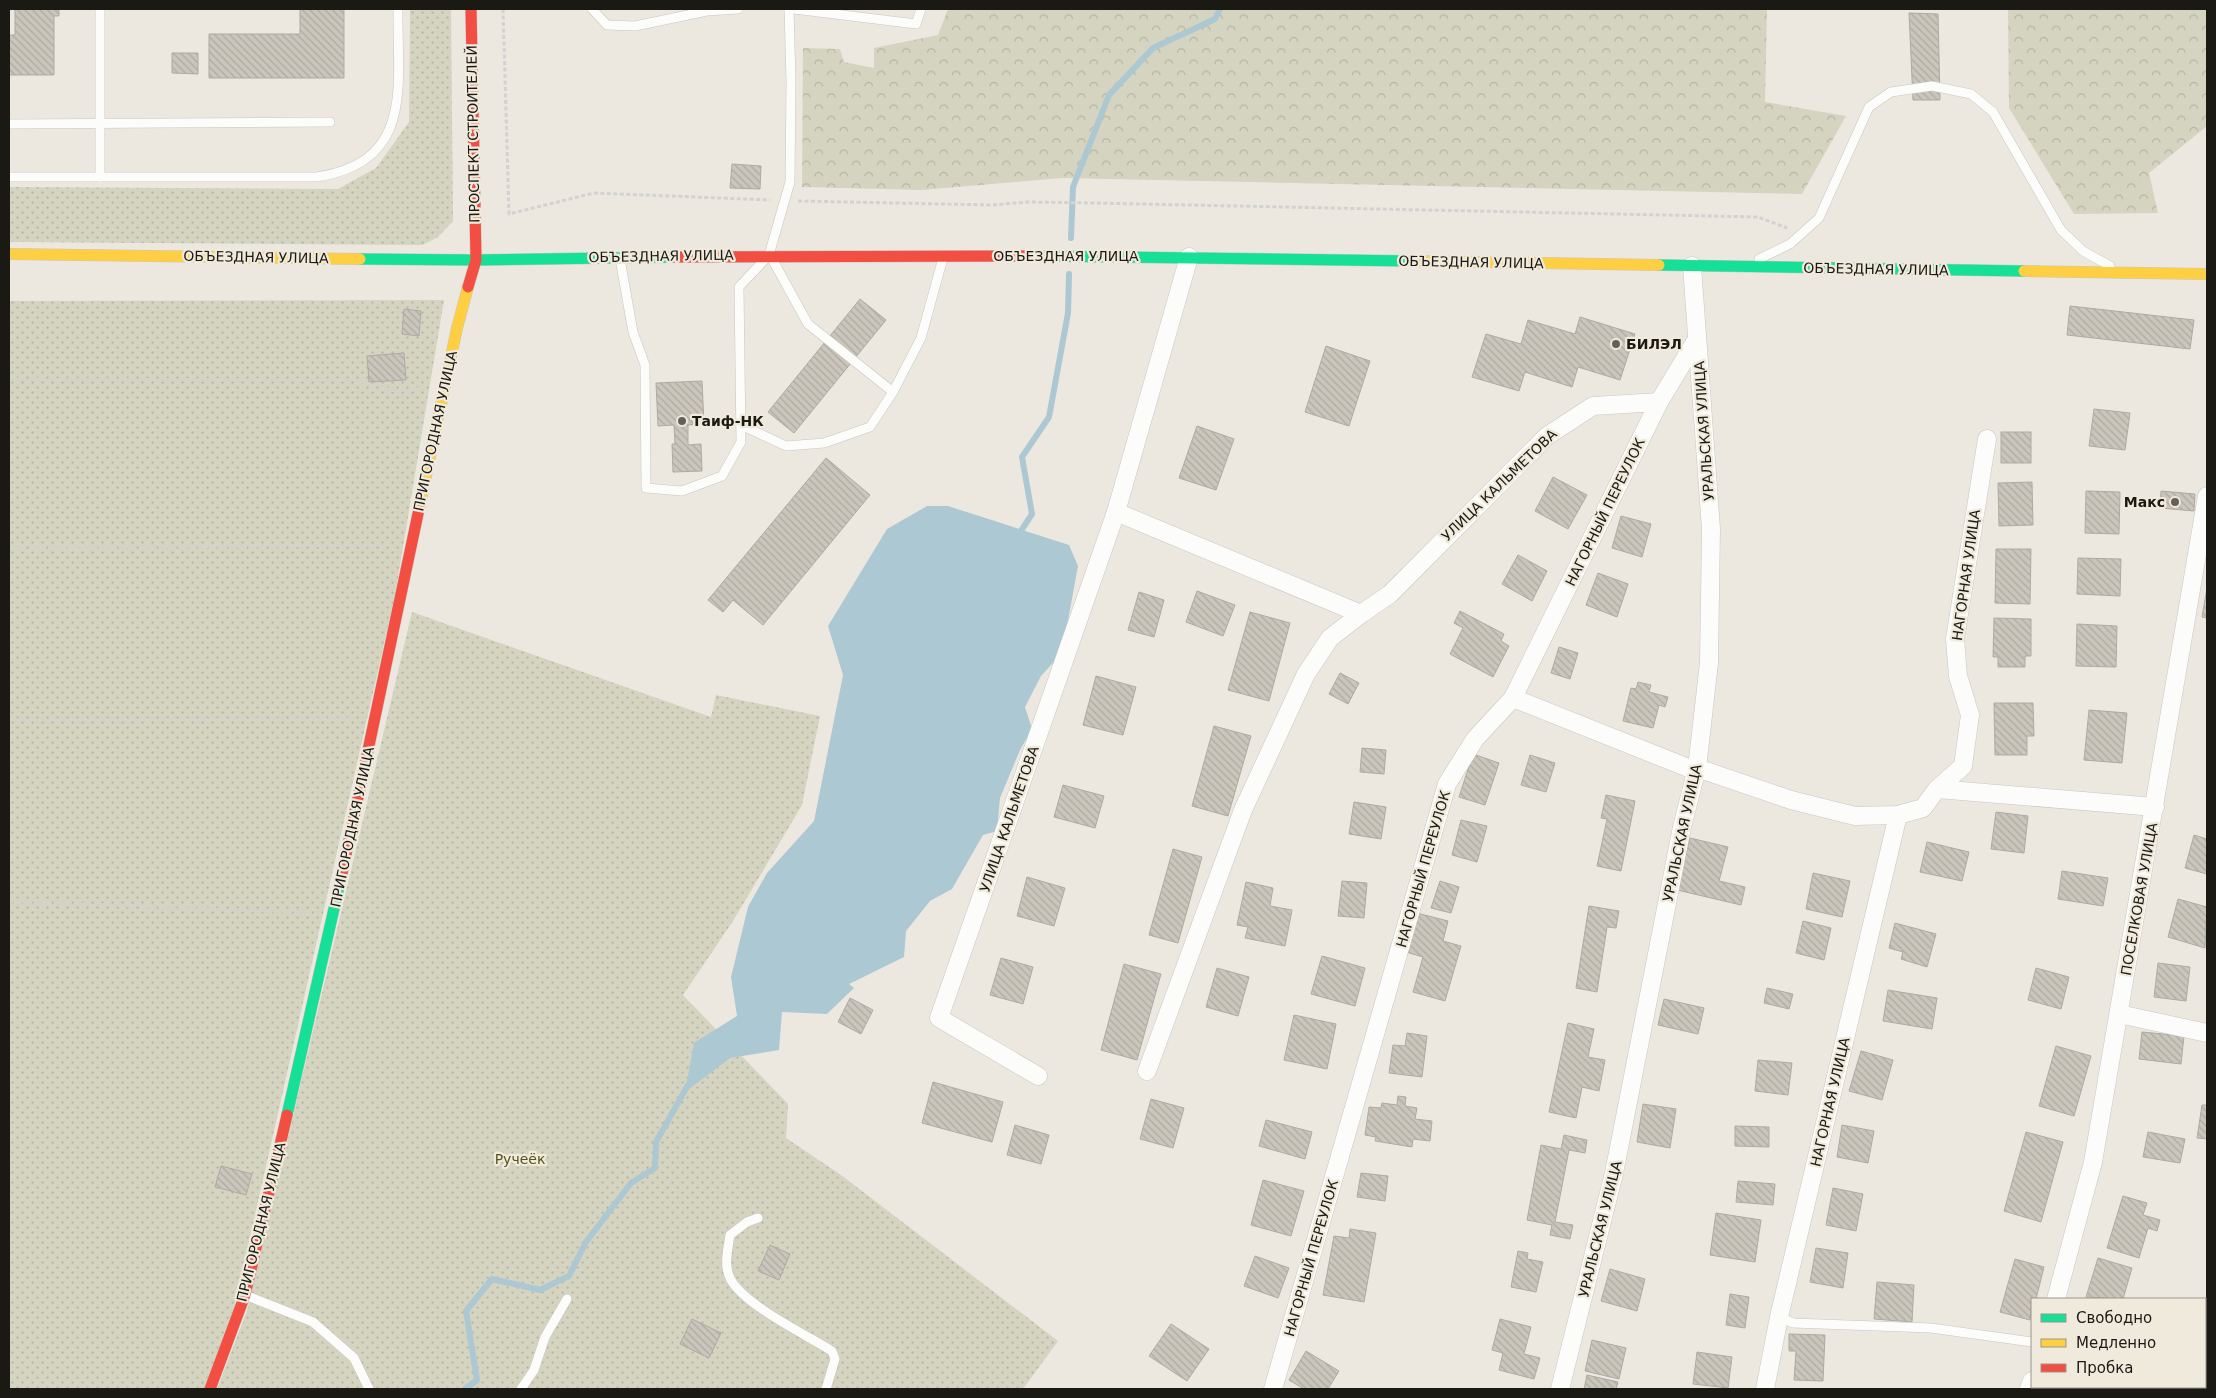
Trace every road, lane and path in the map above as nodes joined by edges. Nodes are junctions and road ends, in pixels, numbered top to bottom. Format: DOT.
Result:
graph roads {
  1 [pos="100,9"];
  2 [pos="398,9"];
  3 [pos="471,9"];
  4 [pos="503,9"];
  5 [pos="592,9"];
  6 [pos="669,9"];
  7 [pos="738,9"];
  8 [pos="789,9"];
  9 [pos="794,9"];
  10 [pos="922,9"];
  11 [pos="678,17"];
  12 [pos="330,122"];
  13 [pos="100,123"];
  14 [pos="9,124"];
  15 [pos="9,177"];
  16 [pos="100,177"];
  17 [pos="1047,203"];
  18 [pos="509,214"];
  19 [pos="1802,233"];
  20 [pos="9,254"];
  21 [pos="769,255"];
  22 [pos="943,255"];
  23 [pos="619,256"];
  24 [pos="1189,257"];
  25 [pos="476,260"];
  26 [pos="1692,266"];
  27 [pos="1743,267"];
  28 [pos="2124,273"];
  29 [pos="2207,274"];
  30 [pos="1697,339"];
  31 [pos="9,379"];
  32 [pos="445,384"];
  33 [pos="893,392"];
  34 [pos="1659,402"];
  35 [pos="741,425"];
  36 [pos="1988,439"];
  37 [pos="2207,496"];
  38 [pos="1116,512"];
  39 [pos="411,545"];
  40 [pos="9,548"];
  41 [pos="1361,614"];
  42 [pos="1513,698"];
  43 [pos="375,719"];
  44 [pos="9,720"];
  45 [pos="1697,769"];
  46 [pos="1937,789"];
  47 [pos="2155,807"];
  48 [pos="1898,815"];
  49 [pos="9,902"];
  50 [pos="334,913"];
  51 [pos="2119,1014"];
  52 [pos="2207,1033"];
  53 [pos="1147,1071"];
  54 [pos="1038,1076"];
  55 [pos="758,1218"];
  56 [pos="245,1295"];
  57 [pos="2056,1298"];
  58 [pos="567,1299"];
  59 [pos="1779,1317"];
  60 [pos="2031,1342"];
  61 [pos="210,1389"];
  62 [pos="369,1389"];
  63 [pos="521,1389"];
  64 [pos="826,1389"];
  65 [pos="1273,1389"];
  66 [pos="1560,1389"];
  67 [pos="1765,1389"];
  1 -- 13 [label="lane"];
  2 -- 16 [label="lane"];
  3 -- 25 [label="main road, ПРОСПЕКТ СТРОИТЕЛЕЙ"];
  4 -- 18 [label="path"];
  5 -- 11 [label="lane"];
  6 -- 11 [label="lane"];
  7 -- 11 [label="lane"];
  8 -- 21 [label="lane"];
  9 -- 10 [label="lane"];
  12 -- 13 [label="lane"];
  13 -- 14 [label="lane"];
  13 -- 16 [label="lane"];
  15 -- 16 [label="lane"];
  17 -- 19 [label="path"];
  19 -- 27 [label="lane"];
  19 -- 28 [label="lane"];
  20 -- 25 [label="main road, ОБЪЕЗДНАЯ УЛИЦА"];
  21 -- 22 [label="main road, ОБЪЕЗДНАЯ УЛИЦА"];
  21 -- 23 [label="main road, ОБЪЕЗДНАЯ УЛИЦА"];
  21 -- 33 [label="lane"];
  21 -- 35 [label="lane"];
  22 -- 24 [label="main road, ОБЪЕЗДНАЯ УЛИЦА"];
  22 -- 33 [label="lane"];
  23 -- 25 [label="main road, ОБЪЕЗДНАЯ УЛИЦА"];
  23 -- 35 [label="lane"];
  24 -- 26 [label="main road, ОБЪЕЗДНАЯ УЛИЦА"];
  24 -- 38 [label="street, УЛИЦА КАЛЬМЕТОВА"];
  25 -- 32 [label="main road, ПРИГОРОДНАЯ УЛИЦА"];
  26 -- 27 [label="main road, ОБЪЕЗДНАЯ УЛИЦА"];
  26 -- 30 [label="street, УРАЛЬСКАЯ УЛИЦА"];
  27 -- 28 [label="main road, ОБЪЕЗДНАЯ УЛИЦА"];
  28 -- 29 [label="main road, ОБЪЕЗДНАЯ УЛИЦА"];
  30 -- 34 [label="street, НАГОРНЫЙ ПЕРЕУЛОК"];
  30 -- 45 [label="street, УРАЛЬСКАЯ УЛИЦА"];
  31 -- 32 [label="path"];
  32 -- 39 [label="main road, ПРИГОРОДНАЯ УЛИЦА"];
  33 -- 35 [label="lane"];
  34 -- 41 [label="street, УЛИЦА КАЛЬМЕТОВА"];
  34 -- 42 [label="street, НАГОРНЫЙ ПЕРЕУЛОК"];
  36 -- 46 [label="street, НАГОРНАЯ УЛИЦА"];
  37 -- 47 [label="street, ПОСЕЛКОВАЯ УЛИЦА"];
  38 -- 41 [label="street"];
  38 -- 54 [label="street, УЛИЦА КАЛЬМЕТОВА"];
  39 -- 40 [label="path"];
  39 -- 43 [label="main road, ПРИГОРОДНАЯ УЛИЦА"];
  41 -- 53 [label="street, УЛИЦА КАЛЬМЕТОВА"];
  42 -- 45 [label="street, НАГОРНАЯ УЛИЦА"];
  42 -- 65 [label="street, НАГОРНЫЙ ПЕРЕУЛОК"];
  43 -- 44 [label="path"];
  43 -- 50 [label="main road, ПРИГОРОДНАЯ УЛИЦА"];
  45 -- 48 [label="street, НАГОРНАЯ УЛИЦА"];
  45 -- 66 [label="street, УРАЛЬСКАЯ УЛИЦА"];
  46 -- 47 [label="street"];
  46 -- 48 [label="street, НАГОРНАЯ УЛИЦА"];
  47 -- 51 [label="street, ПОСЕЛКОВАЯ УЛИЦА"];
  48 -- 59 [label="street, НАГОРНАЯ УЛИЦА"];
  49 -- 50 [label="path"];
  50 -- 56 [label="main road, ПРИГОРОДНАЯ УЛИЦА"];
  51 -- 52 [label="street"];
  51 -- 57 [label="street, ПОСЕЛКОВАЯ УЛИЦА"];
  55 -- 64 [label="lane"];
  56 -- 61 [label="main road, ПРИГОРОДНАЯ УЛИЦА"];
  56 -- 62 [label="lane"];
  58 -- 63 [label="lane"];
  59 -- 60 [label="lane"];
  59 -- 67 [label="street, НАГОРНАЯ УЛИЦА"];
}
